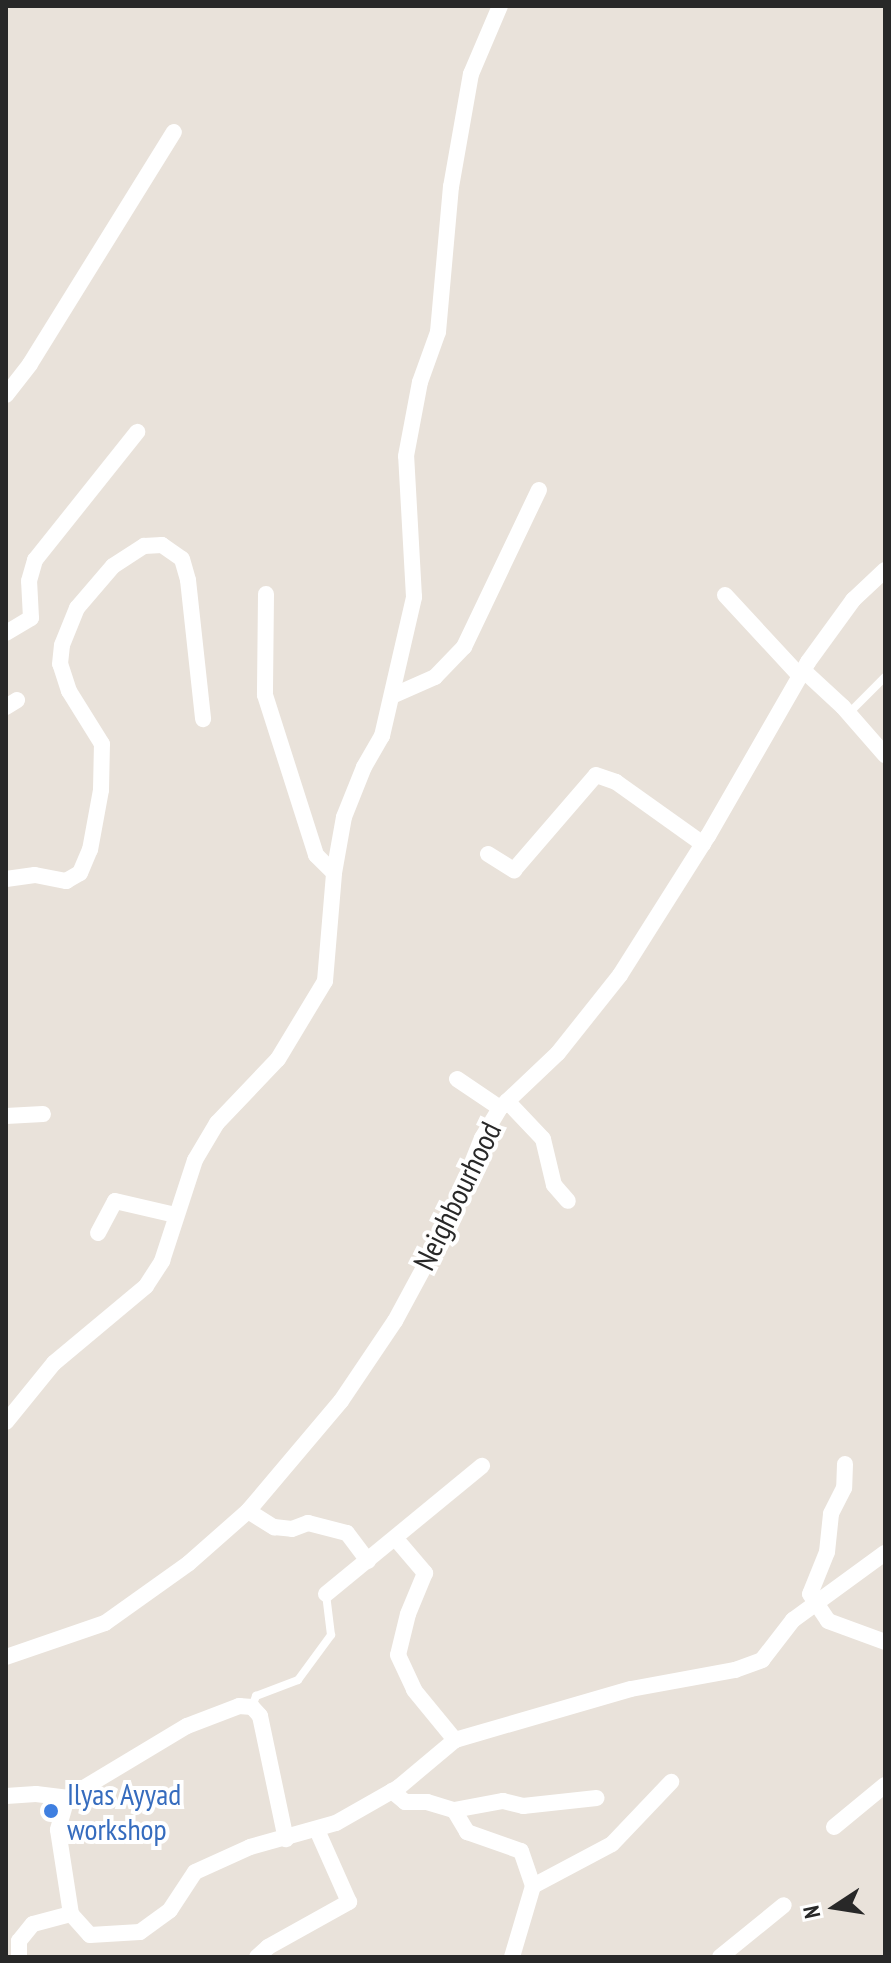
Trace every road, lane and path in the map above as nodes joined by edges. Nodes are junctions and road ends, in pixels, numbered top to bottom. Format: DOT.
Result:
graph roads {
  1 [pos="500,6"];
  2 [pos="174,132"];
  3 [pos="6,395"];
  4 [pos="137,432"];
  5 [pos="539,490"];
  6 [pos="885,570"];
  7 [pos="266,594"];
  8 [pos="725,595"];
  9 [pos="6,633"];
  10 [pos="801,673"];
  11 [pos="885,677"];
  12 [pos="392,696"];
  13 [pos="849,713"];
  14 [pos="203,719"];
  15 [pos="885,755"];
  16 [pos="703,844"];
  17 [pos="488,854"];
  18 [pos="334,873"];
  19 [pos="6,879"];
  20 [pos="457,1079"];
  21 [pos="504,1105"];
  22 [pos="43,1114"];
  23 [pos="6,1116"];
  24 [pos="568,1201"];
  25 [pos="175,1215"];
  26 [pos="98,1233"];
  27 [pos="6,1422"];
  28 [pos="845,1464"];
  29 [pos="482,1466"];
  30 [pos="248,1511"];
  31 [pos="396,1539"];
  32 [pos="885,1539"];
  33 [pos="885,1553"];
  34 [pos="368,1561"];
  35 [pos="869,1564"];
  36 [pos="326,1594"];
  37 [pos="814,1605"];
  38 [pos="885,1642"];
  39 [pos="7,1655"];
  40 [pos="252,1707"];
  41 [pos="455,1740"];
  42 [pos="671,1782"];
  43 [pos="885,1785"];
  44 [pos="392,1791"];
  45 [pos="6,1796"];
  46 [pos="67,1798"];
  47 [pos="597,1798"];
  48 [pos="454,1810"];
  49 [pos="834,1827"];
  50 [pos="317,1830"];
  51 [pos="286,1839"];
  52 [pos="533,1886"];
  53 [pos="784,1905"];
  54 [pos="71,1914"];
  55 [pos="28,1930"];
  56 [pos="6,1933"];
  57 [pos="19,1957"];
  58 [pos="257,1957"];
  59 [pos="512,1957"];
  60 [pos="720,1957"];
  1 -- 12 [label="street"];
  2 -- 3 [label="street"];
  4 -- 9 [label="street"];
  5 -- 12 [label="street"];
  6 -- 10 [label="street, Neighbourhood"];
  7 -- 18 [label="street"];
  8 -- 10 [label="street"];
  10 -- 13 [label="street"];
  10 -- 16 [label="street, Neighbourhood"];
  11 -- 13 [label="lane"];
  12 -- 18 [label="street"];
  13 -- 15 [label="street"];
  14 -- 19 [label="street"];
  16 -- 17 [label="street"];
  16 -- 21 [label="street, Neighbourhood"];
  18 -- 25 [label="street"];
  20 -- 21 [label="street"];
  21 -- 24 [label="street"];
  21 -- 30 [label="street, Neighbourhood"];
  22 -- 23 [label="street"];
  25 -- 26 [label="street"];
  25 -- 27 [label="street"];
  28 -- 37 [label="street"];
  29 -- 31 [label="street"];
  30 -- 34 [label="street"];
  30 -- 39 [label="street, Neighbourhood"];
  31 -- 34 [label="street"];
  31 -- 41 [label="street"];
  32 -- 35 [label="street"];
  33 -- 35 [label="street"];
  34 -- 36 [label="street"];
  35 -- 37 [label="street"];
  36 -- 40 [label="lane"];
  37 -- 38 [label="street"];
  37 -- 41 [label="street"];
  40 -- 46 [label="street"];
  40 -- 51 [label="street"];
  41 -- 44 [label="street"];
  42 -- 52 [label="street"];
  43 -- 49 [label="street"];
  44 -- 48 [label="street"];
  44 -- 50 [label="street"];
  45 -- 46 [label="street"];
  46 -- 54 [label="street"];
  47 -- 48 [label="street"];
  48 -- 52 [label="street"];
  50 -- 51 [label="street"];
  50 -- 58 [label="street"];
  51 -- 54 [label="street"];
  52 -- 59 [label="street"];
  53 -- 60 [label="street"];
  54 -- 55 [label="street"];
  55 -- 56 [label="street"];
  55 -- 57 [label="street"];
}
